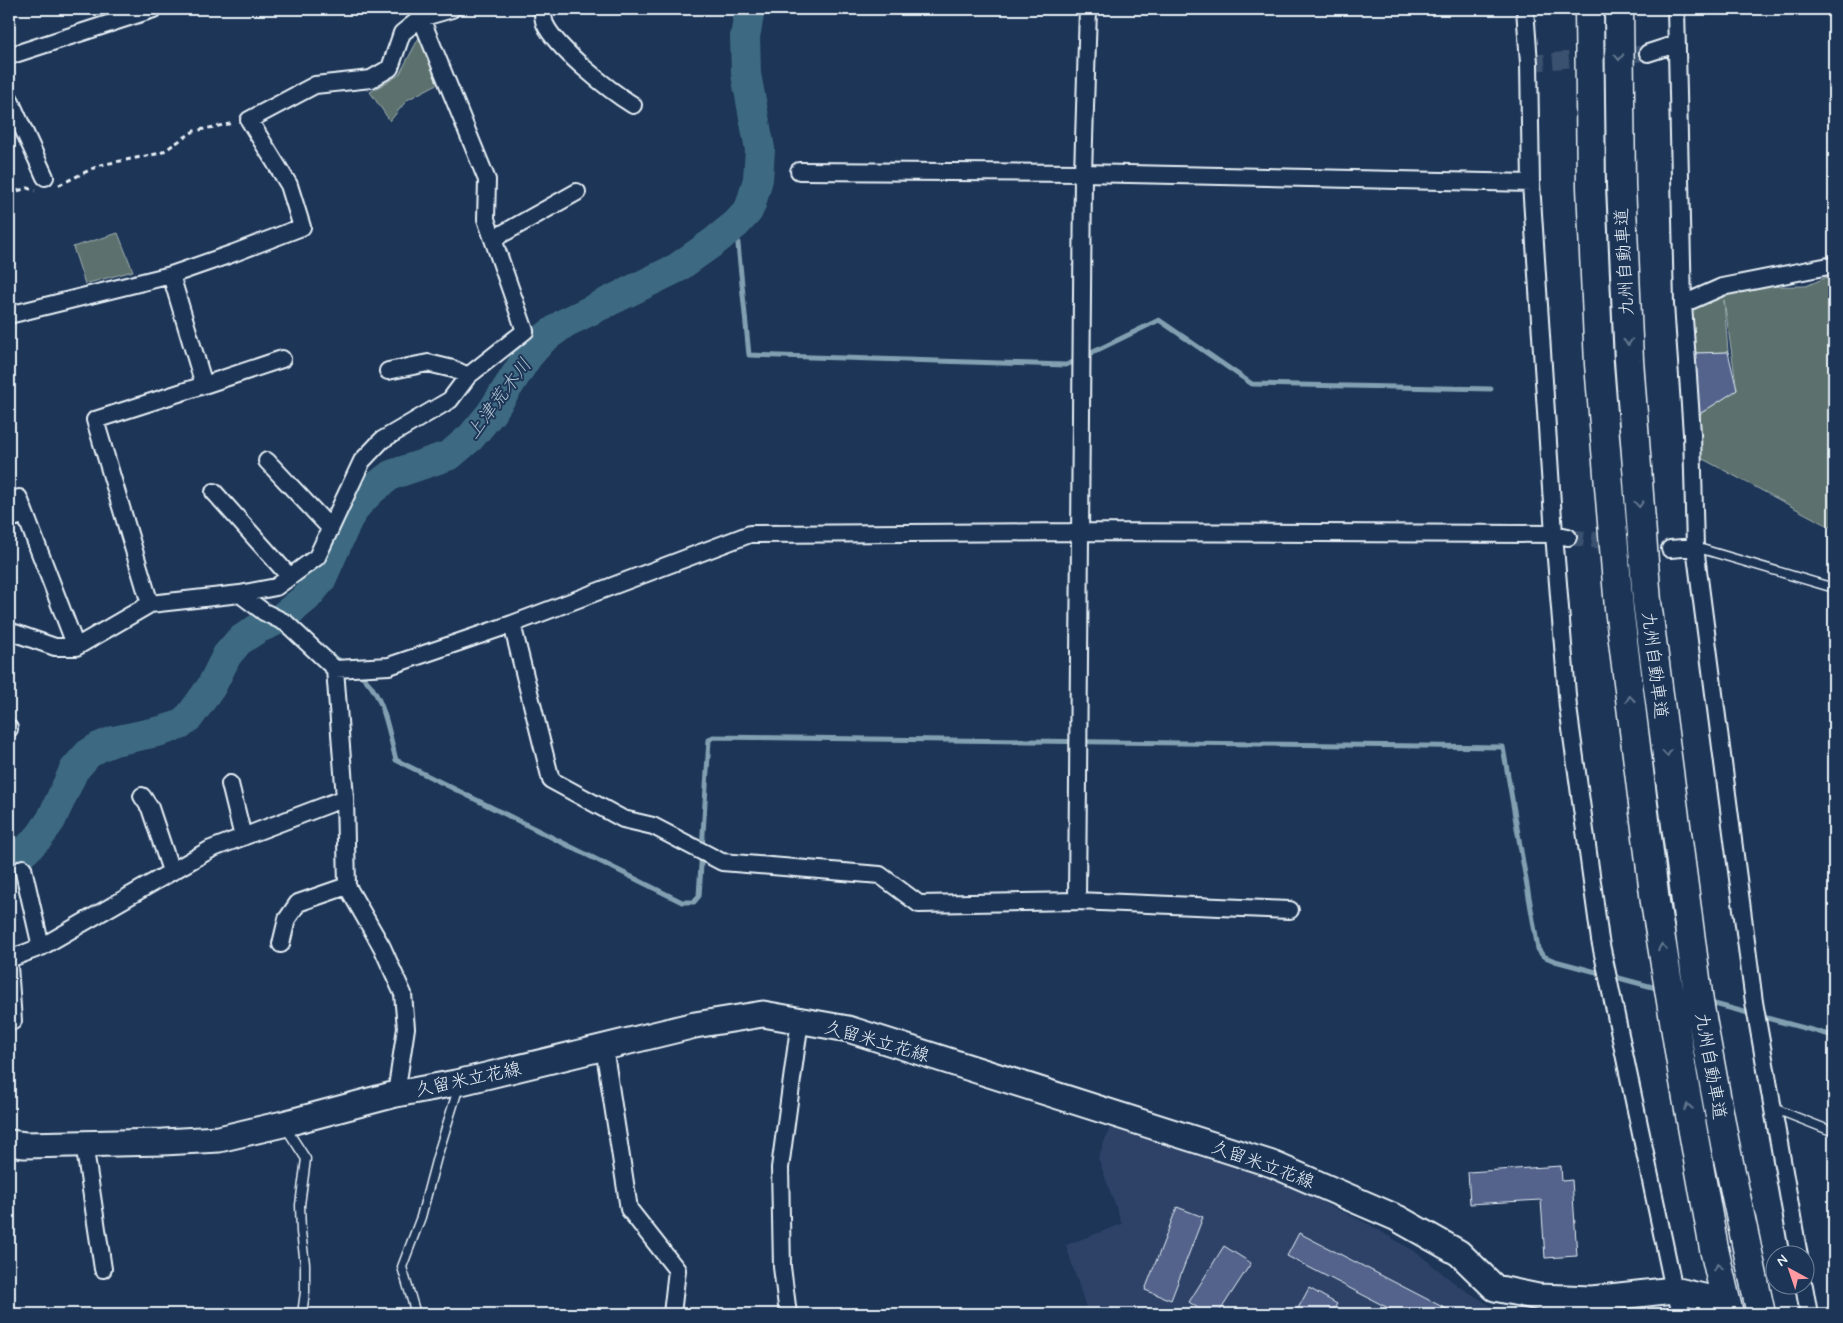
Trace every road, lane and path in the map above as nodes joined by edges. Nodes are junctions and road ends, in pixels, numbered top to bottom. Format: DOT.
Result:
graph roads {
  1 [pos="154,9"];
  2 [pos="452,9"];
  3 [pos="542,9"];
  4 [pos="1088,9"];
  5 [pos="1524,9"];
  6 [pos="1588,9"];
  7 [pos="1618,9"];
  8 [pos="1676,9"];
  9 [pos="421,18"];
  10 [pos="1676,44"];
  11 [pos="1648,53"];
  12 [pos="9,56"];
  13 [pos="9,98"];
  14 [pos="633,105"];
  15 [pos="249,120"];
  16 [pos="799,171"];
  17 [pos="1083,173"];
  18 [pos="52,181"];
  19 [pos="1531,183"];
  20 [pos="576,192"];
  21 [pos="9,193"];
  22 [pos="42,193"];
  23 [pos="493,239"];
  24 [pos="1834,265"];
  25 [pos="171,275"];
  26 [pos="1683,304"];
  27 [pos="9,315"];
  28 [pos="282,359"];
  29 [pos="388,371"];
  30 [pos="468,376"];
  31 [pos="204,385"];
  32 [pos="267,461"];
  33 [pos="214,492"];
  34 [pos="19,498"];
  35 [pos="25,514"];
  36 [pos="9,519"];
  37 [pos="330,528"];
  38 [pos="1079,532"];
  39 [pos="1561,535"];
  40 [pos="1695,547"];
  41 [pos="1670,549"];
  42 [pos="290,577"];
  43 [pos="1834,588"];
  44 [pos="240,594"];
  45 [pos="150,604"];
  46 [pos="512,624"];
  47 [pos="9,631"];
  48 [pos="76,647"];
  49 [pos="335,669"];
  50 [pos="230,784"];
  51 [pos="142,796"];
  52 [pos="345,798"];
  53 [pos="243,836"];
  54 [pos="23,868"];
  55 [pos="171,871"];
  56 [pos="347,886"];
  57 [pos="1077,901"];
  58 [pos="1290,910"];
  59 [pos="281,944"];
  60 [pos="41,946"];
  61 [pos="9,959"];
  62 [pos="9,966"];
  63 [pos="800,1020"];
  64 [pos="13,1021"];
  65 [pos="604,1047"];
  66 [pos="461,1082"];
  67 [pos="396,1094"];
  68 [pos="1772,1107"];
  69 [pos="283,1124"];
  70 [pos="1834,1132"];
  71 [pos="9,1143"];
  72 [pos="84,1143"];
  73 [pos="1797,1246"];
  74 [pos="103,1269"];
  75 [pos="1674,1290"];
  76 [pos="1806,1296"];
  77 [pos="1708,1298"];
  78 [pos="302,1314"];
  79 [pos="416,1314"];
  80 [pos="672,1314"];
  81 [pos="788,1314"];
  82 [pos="1682,1314"];
  83 [pos="1729,1314"];
  84 [pos="1761,1314"];
  85 [pos="1809,1314"];
  1 -- 12 [label="street"];
  2 -- 9 [label="street"];
  3 -- 14 [label="street"];
  4 -- 17 [label="street"];
  5 -- 19 [label="street"];
  83 -- 6 [label="highway, 九州自動車道, one-way"];
  7 -- 84 [label="highway, 九州自動車道, one-way"];
  8 -- 10 [label="street"];
  9 -- 15 [label="street"];
  9 -- 23 [label="street"];
  10 -- 11 [label="street"];
  10 -- 26 [label="street"];
  13 -- 18 [label="street"];
  15 -- 18 [label="path"];
  15 -- 25 [label="street"];
  16 -- 17 [label="street"];
  17 -- 19 [label="street"];
  17 -- 38 [label="street"];
  19 -- 39 [label="street"];
  20 -- 23 [label="street"];
  21 -- 22 [label="path"];
  23 -- 30 [label="street"];
  24 -- 26 [label="street"];
  25 -- 27 [label="street"];
  25 -- 31 [label="street"];
  26 -- 40 [label="street"];
  28 -- 31 [label="street"];
  29 -- 30 [label="street"];
  30 -- 37 [label="street"];
  31 -- 45 [label="street"];
  32 -- 37 [label="street"];
  33 -- 42 [label="street"];
  34 -- 35 [label="street"];
  35 -- 36 [label="street"];
  35 -- 48 [label="street"];
  37 -- 42 [label="street"];
  38 -- 39 [label="street"];
  38 -- 46 [label="street"];
  38 -- 57 [label="street"];
  39 -- 75 [label="street"];
  40 -- 41 [label="street"];
  40 -- 43 [label="lane"];
  40 -- 68 [label="street"];
  42 -- 44 [label="street"];
  44 -- 45 [label="street"];
  44 -- 49 [label="street"];
  45 -- 48 [label="street"];
  46 -- 49 [label="street"];
  46 -- 57 [label="street"];
  47 -- 48 [label="street"];
  49 -- 52 [label="street"];
  50 -- 53 [label="street"];
  51 -- 55 [label="street"];
  52 -- 53 [label="street"];
  52 -- 56 [label="street"];
  53 -- 55 [label="street"];
  54 -- 60 [label="street"];
  55 -- 60 [label="street"];
  56 -- 59 [label="street"];
  56 -- 67 [label="street"];
  57 -- 58 [label="street"];
  60 -- 61 [label="street"];
  62 -- 64 [label="street"];
  63 -- 65 [label="main road, 久留米立花線"];
  63 -- 75 [label="main road, 久留米立花線"];
  63 -- 81 [label="street"];
  65 -- 66 [label="main road, 久留米立花線"];
  65 -- 80 [label="street"];
  66 -- 67 [label="main road, 久留米立花線"];
  66 -- 79 [label="lane"];
  67 -- 69 [label="main road, 久留米立花線"];
  68 -- 70 [label="lane"];
  68 -- 73 [label="street"];
  69 -- 72 [label="main road, 久留米立花線"];
  69 -- 78 [label="lane"];
  71 -- 72 [label="main road, 久留米立花線"];
  72 -- 74 [label="street"];
  75 -- 77 [label="main road, 久留米立花線"];
  75 -- 82 [label="street"];
  76 -- 85 [label="street"];
}
